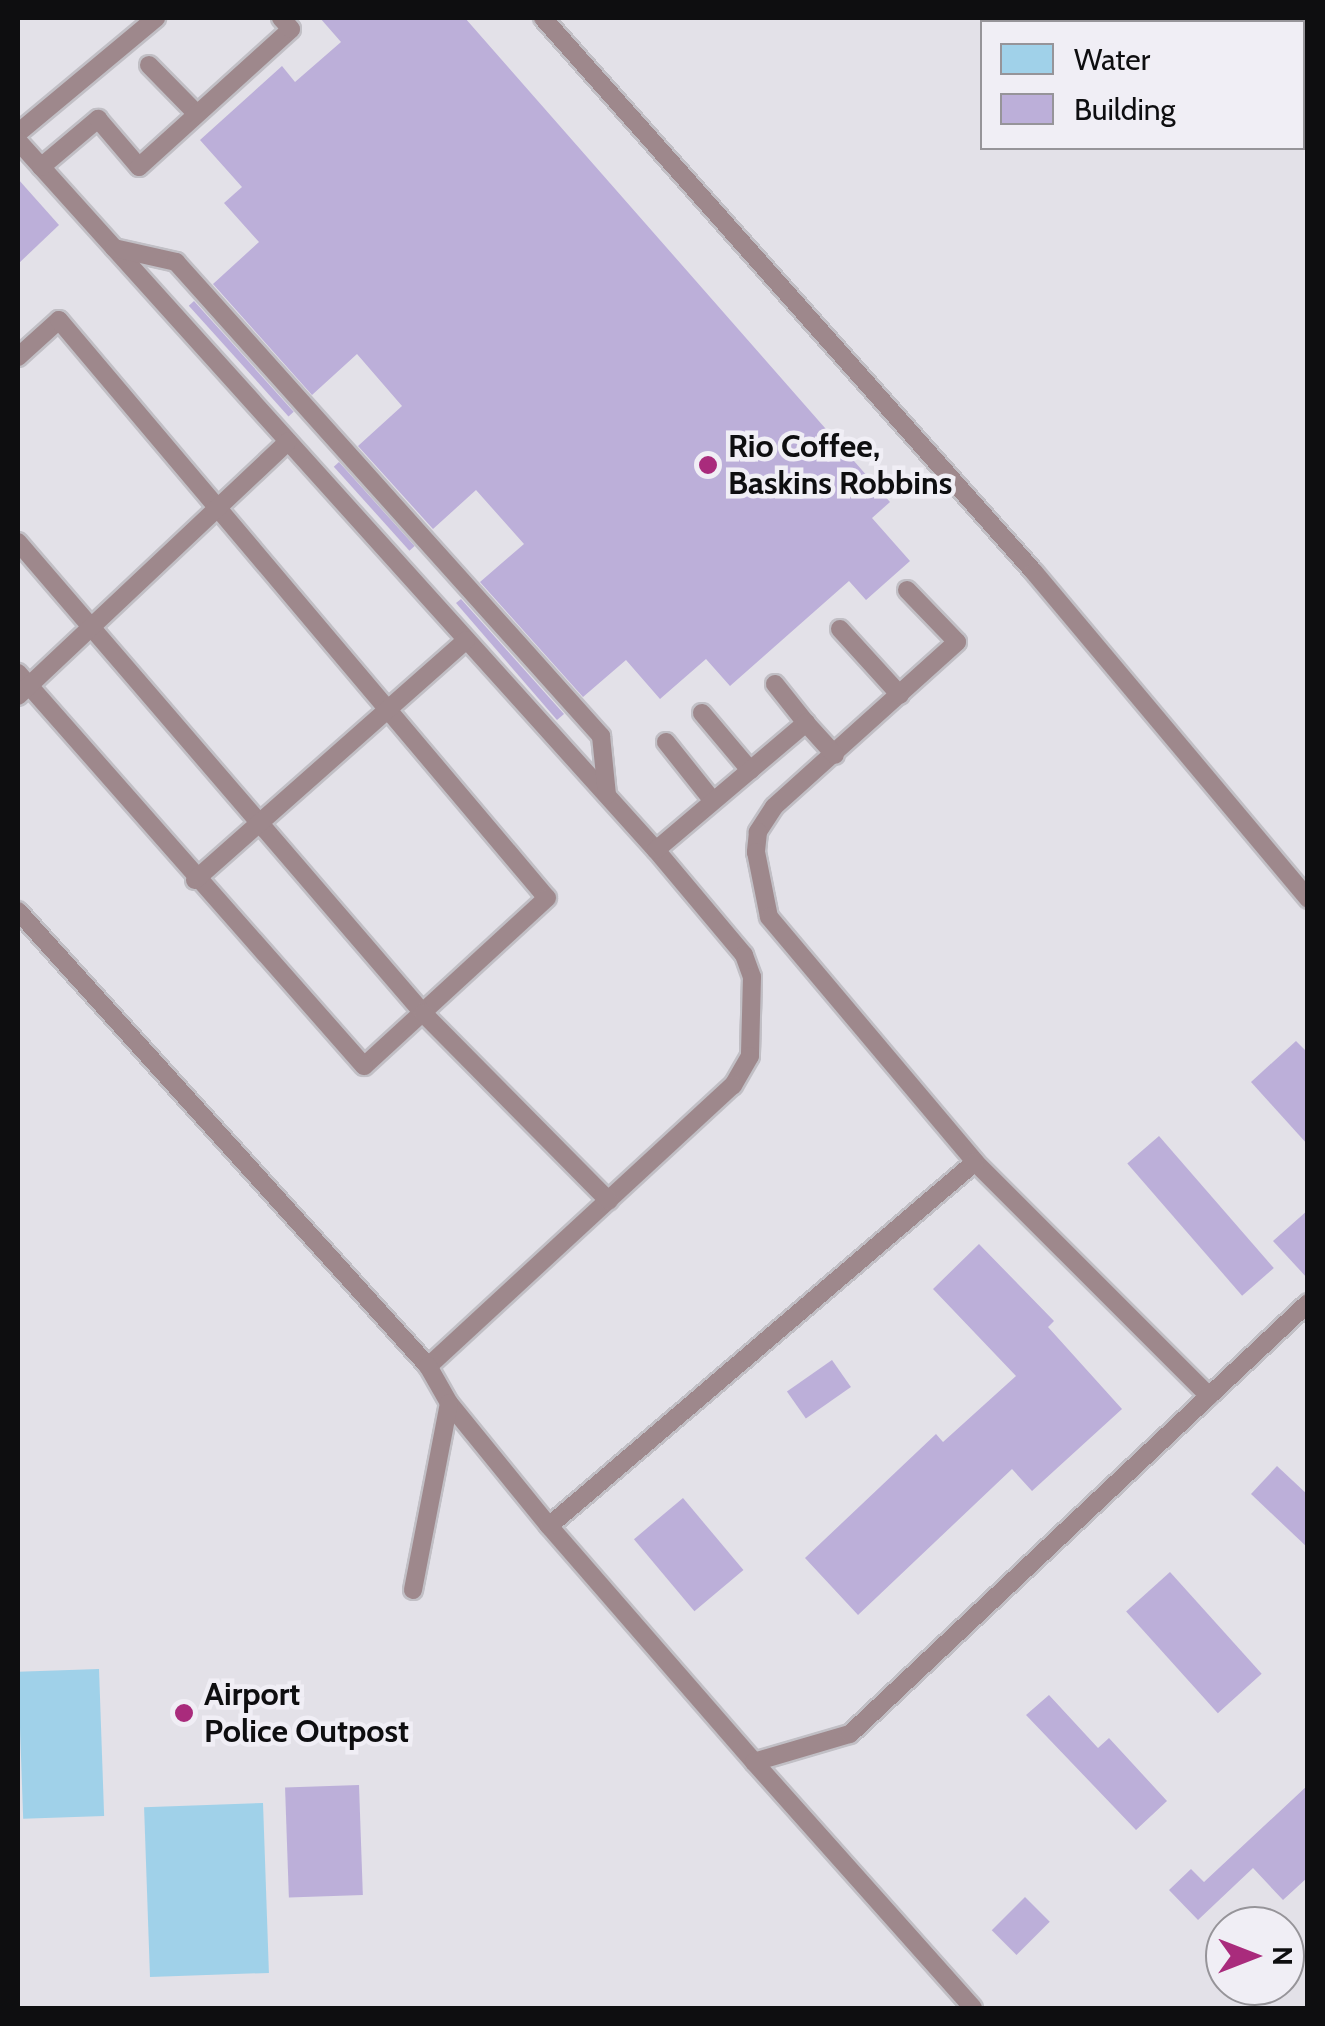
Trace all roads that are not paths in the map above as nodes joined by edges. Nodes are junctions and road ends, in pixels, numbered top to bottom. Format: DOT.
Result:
graph roads {
  1 [pos="156,18"];
  2 [pos="281,18"];
  3 [pos="543,18"];
  4 [pos="148,64"];
  5 [pos="196,114"];
  6 [pos="18,133"];
  7 [pos="18,141"];
  8 [pos="41,167"];
  9 [pos="114,248"];
  10 [pos="18,357"];
  11 [pos="288,442"];
  12 [pos="219,507"];
  13 [pos="18,542"];
  14 [pos="908,590"];
  15 [pos="90,628"];
  16 [pos="840,629"];
  17 [pos="466,640"];
  18 [pos="775,684"];
  19 [pos="21,685"];
  20 [pos="900,695"];
  21 [pos="390,709"];
  22 [pos="702,714"];
  23 [pos="806,722"];
  24 [pos="666,742"];
  25 [pos="835,755"];
  26 [pos="750,770"];
  27 [pos="607,796"];
  28 [pos="713,801"];
  29 [pos="264,820"];
  30 [pos="656,850"];
  31 [pos="196,880"];
  32 [pos="1308,899"];
  33 [pos="18,911"];
  34 [pos="423,1013"];
  35 [pos="975,1162"];
  36 [pos="609,1201"];
  37 [pos="1308,1303"];
  38 [pos="428,1366"];
  39 [pos="1210,1396"];
  40 [pos="449,1403"];
  41 [pos="550,1526"];
  42 [pos="413,1590"];
  43 [pos="754,1762"];
  44 [pos="974,2008"];
  1 -- 6 [label="lane"];
  2 -- 5 [label="lane"];
  3 -- 32 [label="lane"];
  4 -- 5 [label="lane"];
  5 -- 8 [label="lane"];
  7 -- 8 [label="lane"];
  8 -- 9 [label="lane"];
  9 -- 11 [label="lane"];
  9 -- 27 [label="lane"];
  10 -- 12 [label="lane"];
  11 -- 12 [label="lane"];
  11 -- 17 [label="lane"];
  12 -- 15 [label="lane"];
  12 -- 21 [label="lane"];
  13 -- 15 [label="lane"];
  14 -- 20 [label="lane"];
  15 -- 19 [label="lane"];
  15 -- 29 [label="lane"];
  16 -- 20 [label="lane"];
  17 -- 21 [label="lane"];
  17 -- 27 [label="lane"];
  18 -- 23 [label="lane"];
  19 -- 31 [label="lane"];
  20 -- 25 [label="lane"];
  21 -- 29 [label="lane"];
  21 -- 34 [label="lane"];
  22 -- 26 [label="lane"];
  23 -- 25 [label="lane"];
  23 -- 26 [label="lane"];
  24 -- 28 [label="lane"];
  25 -- 35 [label="lane"];
  26 -- 28 [label="lane"];
  27 -- 30 [label="lane"];
  28 -- 30 [label="lane"];
  29 -- 31 [label="lane"];
  29 -- 34 [label="lane"];
  30 -- 36 [label="lane"];
  31 -- 34 [label="lane"];
  33 -- 38 [label="lane"];
  34 -- 36 [label="lane"];
  35 -- 39 [label="lane"];
  35 -- 41 [label="lane"];
  36 -- 38 [label="lane"];
  37 -- 39 [label="lane"];
  38 -- 40 [label="lane"];
  39 -- 43 [label="lane"];
  40 -- 41 [label="lane"];
  40 -- 42 [label="lane"];
  41 -- 43 [label="lane"];
  43 -- 44 [label="lane"];
}
